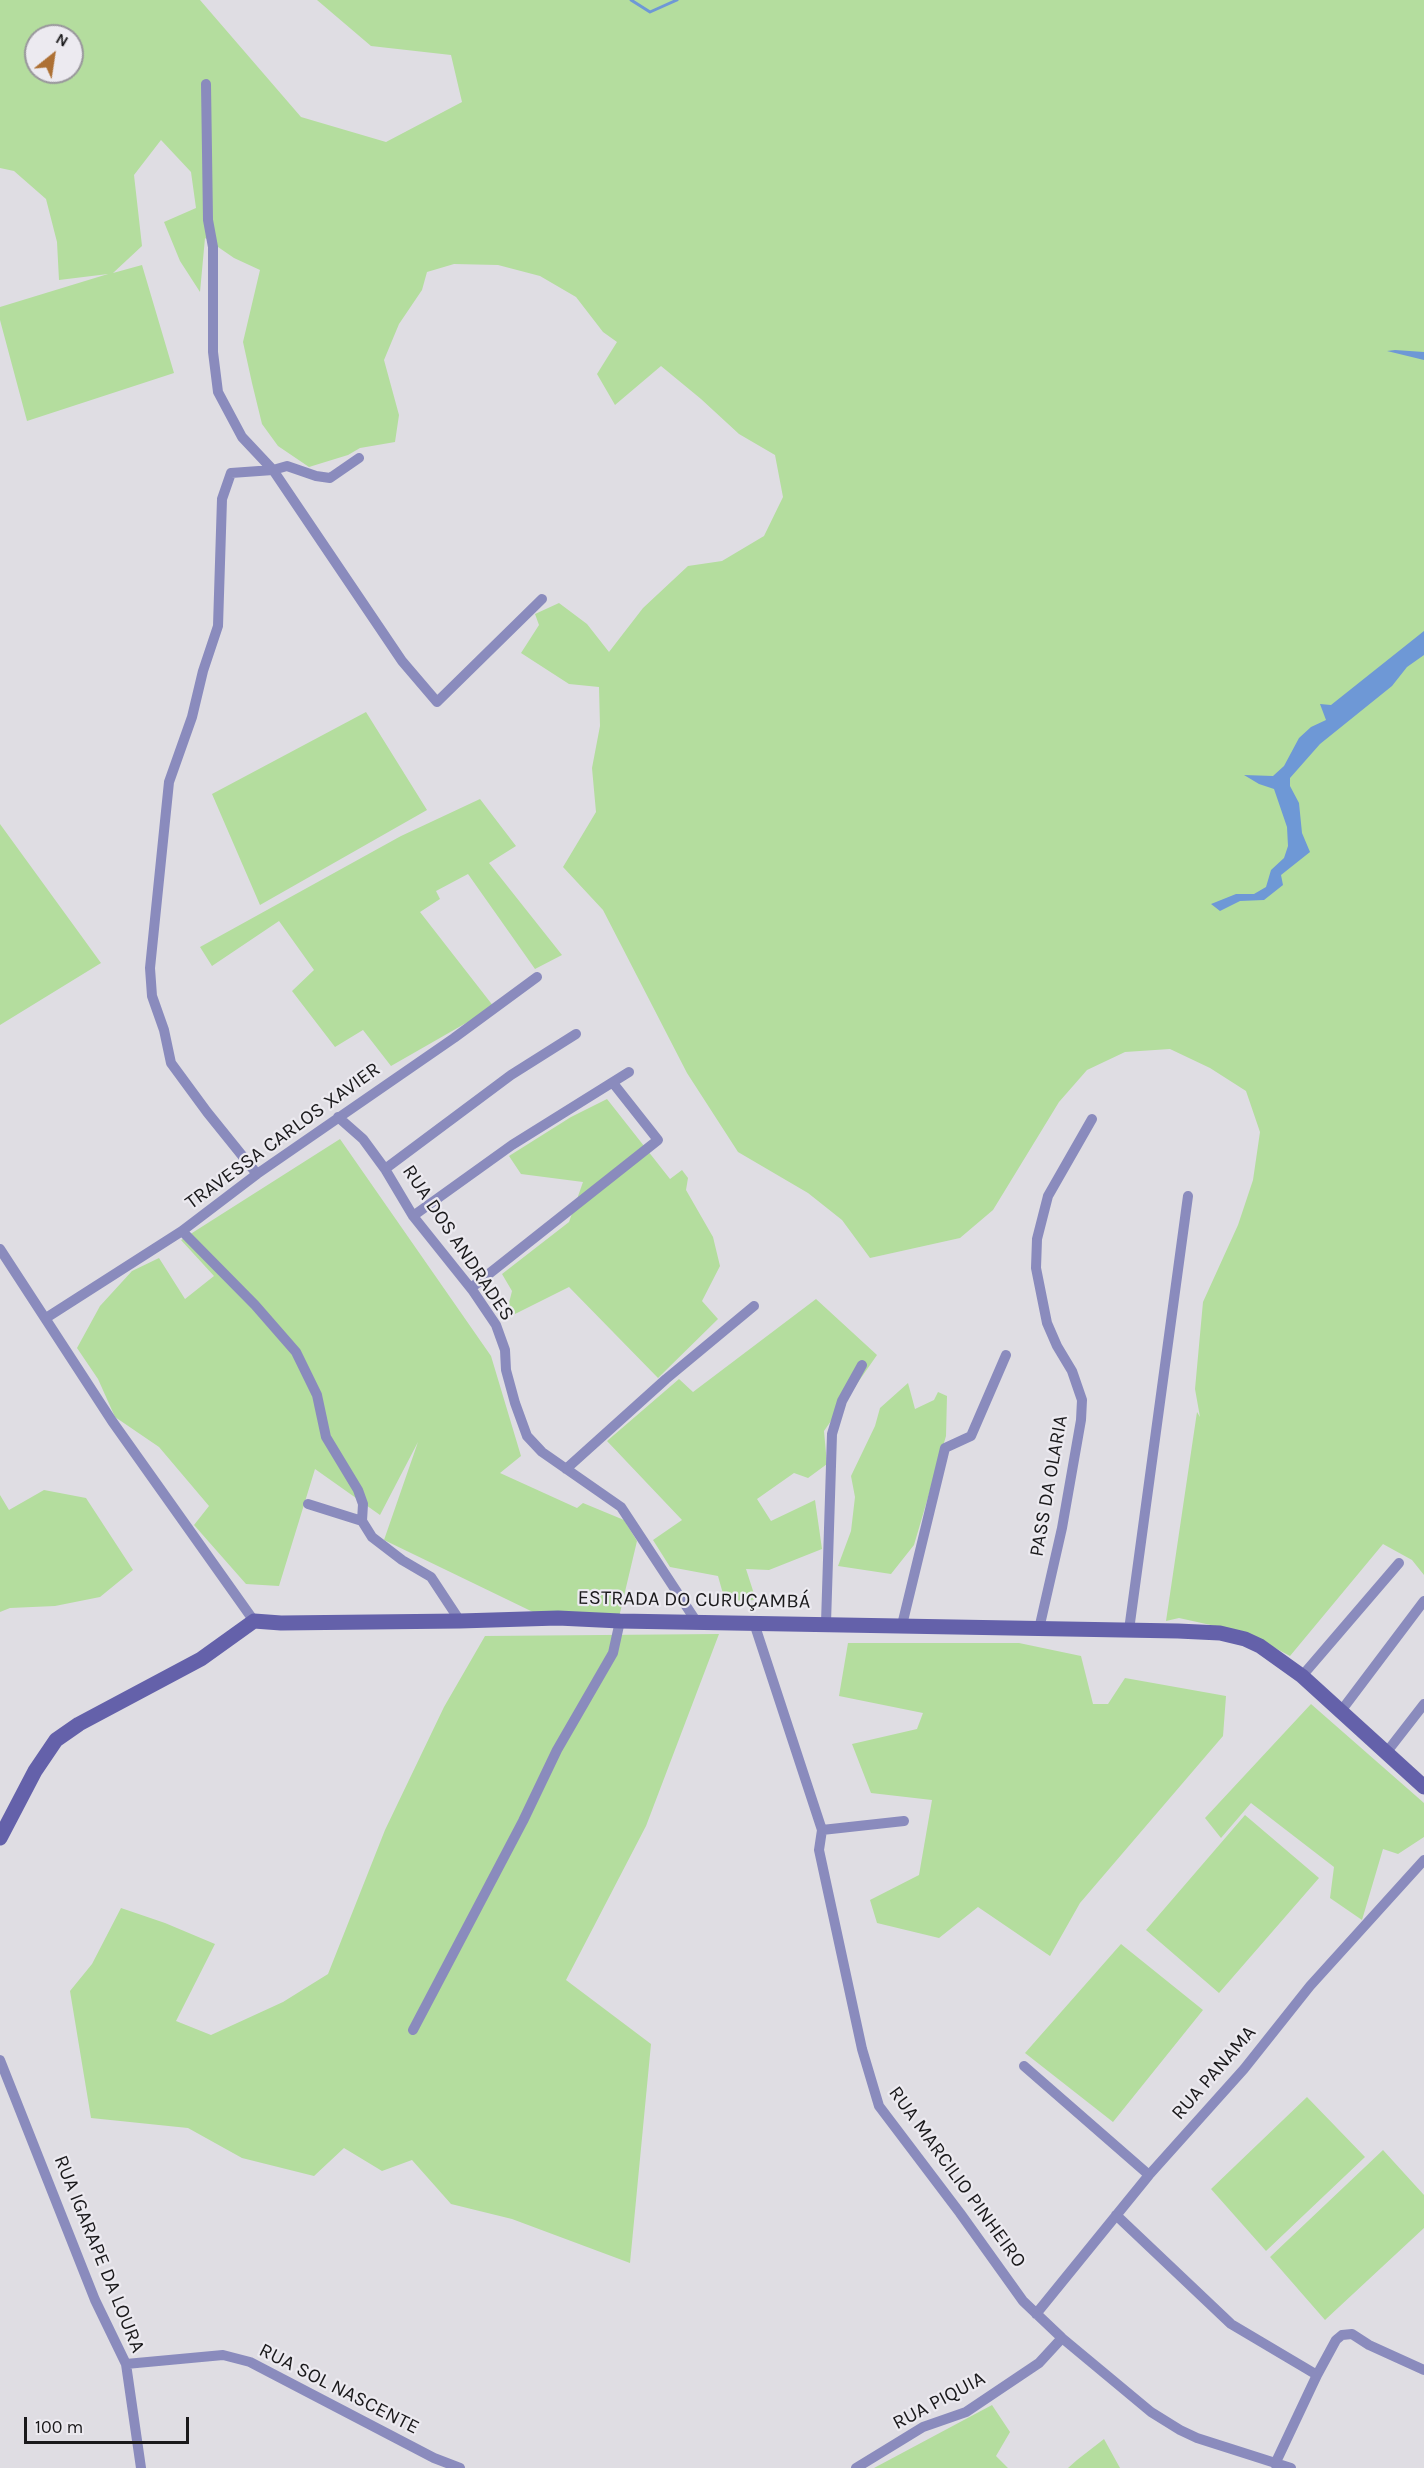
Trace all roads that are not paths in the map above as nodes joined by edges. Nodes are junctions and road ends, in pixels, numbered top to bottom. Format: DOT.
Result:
graph roads {
  1 [pos="206,84"];
  2 [pos="359,458"];
  3 [pos="273,470"];
  4 [pos="542,599"];
  5 [pos="537,977"];
  6 [pos="576,1034"];
  7 [pos="629,1072"];
  8 [pos="613,1083"];
  9 [pos="339,1117"];
  10 [pos="1092,1119"];
  11 [pos="385,1169"];
  12 [pos="258,1174"];
  13 [pos="1188,1196"];
  14 [pos="413,1216"];
  15 [pos="182,1231"];
  16 [pos="0,1250"];
  17 [pos="471,1288"];
  18 [pos="754,1306"];
  19 [pos="46,1318"];
  20 [pos="1006,1355"];
  21 [pos="862,1365"];
  22 [pos="566,1470"];
  23 [pos="308,1504"];
  24 [pos="363,1521"];
  25 [pos="1399,1563"];
  26 [pos="1424,1601"];
  27 [pos="254,1621"];
  28 [pos="460,1621"];
  29 [pos="620,1621"];
  30 [pos="696,1621"];
  31 [pos="754,1623"];
  32 [pos="826,1623"];
  33 [pos="902,1625"];
  34 [pos="1039,1629"];
  35 [pos="1129,1630"];
  36 [pos="1302,1676"];
  37 [pos="1424,1704"];
  38 [pos="1341,1711"];
  39 [pos="1386,1753"];
  40 [pos="1424,1787"];
  41 [pos="904,1821"];
  42 [pos="822,1830"];
  43 [pos="0,1838"];
  44 [pos="1424,1860"];
  45 [pos="413,2030"];
  46 [pos="0,2060"];
  47 [pos="1024,2066"];
  48 [pos="4,2081"];
  49 [pos="1149,2175"];
  50 [pos="1116,2215"];
  51 [pos="1036,2314"];
  52 [pos="1062,2338"];
  53 [pos="126,2364"];
  54 [pos="1424,2370"];
  55 [pos="1317,2375"];
  56 [pos="1275,2464"];
  57 [pos="141,2468"];
  58 [pos="460,2468"];
  59 [pos="856,2468"];
  60 [pos="1291,2468"];
  1 -- 3 [label="street"];
  2 -- 3 [label="street"];
  3 -- 4 [label="street"];
  3 -- 12 [label="street"];
  5 -- 9 [label="street, TRAVESSA CARLOS XAVIER"];
  6 -- 11 [label="street"];
  7 -- 8 [label="street"];
  8 -- 14 [label="street"];
  8 -- 17 [label="street"];
  9 -- 11 [label="street, RUA DOS ANDRADES"];
  9 -- 12 [label="street, TRAVESSA CARLOS XAVIER"];
  10 -- 34 [label="street, PASS DA OLARIA"];
  11 -- 14 [label="street, RUA DOS ANDRADES"];
  12 -- 15 [label="street, TRAVESSA CARLOS XAVIER"];
  13 -- 35 [label="street"];
  14 -- 17 [label="street, RUA DOS ANDRADES"];
  15 -- 19 [label="street, TRAVESSA CARLOS XAVIER"];
  15 -- 24 [label="street"];
  16 -- 19 [label="street"];
  17 -- 22 [label="street, RUA DOS ANDRADES"];
  18 -- 22 [label="street"];
  19 -- 27 [label="street"];
  20 -- 33 [label="street"];
  21 -- 32 [label="street"];
  22 -- 30 [label="street, RUA DOS ANDRADES"];
  23 -- 24 [label="street"];
  24 -- 28 [label="street"];
  25 -- 36 [label="street"];
  26 -- 38 [label="street"];
  27 -- 28 [label="street, ESTRADA DO CURUÇAMBÁ"];
  27 -- 43 [label="street"];
  28 -- 29 [label="street, ESTRADA DO CURUÇAMBÁ"];
  29 -- 30 [label="street, ESTRADA DO CURUÇAMBÁ"];
  29 -- 45 [label="street"];
  30 -- 31 [label="street, ESTRADA DO CURUÇAMBÁ"];
  31 -- 32 [label="street, ESTRADA DO CURUÇAMBÁ"];
  31 -- 42 [label="street, RUA MARCILIO PINHEIRO"];
  32 -- 33 [label="street, ESTRADA DO CURUÇAMBÁ"];
  33 -- 34 [label="street, ESTRADA DO CURUÇAMBÁ"];
  34 -- 35 [label="street, ESTRADA DO CURUÇAMBÁ"];
  35 -- 36 [label="street, ESTRADA DO CURUÇAMBÁ"];
  36 -- 38 [label="street, ESTRADA DO CURUÇAMBÁ"];
  37 -- 39 [label="street"];
  38 -- 39 [label="street, ESTRADA DO CURUÇAMBÁ"];
  39 -- 40 [label="street, ESTRADA DO CURUÇAMBÁ"];
  41 -- 42 [label="street"];
  42 -- 51 [label="street, RUA MARCILIO PINHEIRO"];
  44 -- 49 [label="street, RUA PANAMA"];
  46 -- 48 [label="street, RUA IGARAPE DA LOURA"];
  47 -- 49 [label="street"];
  48 -- 53 [label="street, RUA IGARAPE DA LOURA"];
  49 -- 50 [label="street, RUA PANAMA"];
  50 -- 51 [label="street, RUA PANAMA"];
  50 -- 55 [label="street"];
  51 -- 52 [label="street, RUA MARCILIO PINHEIRO"];
  52 -- 56 [label="street, RUA MARCILIO PINHEIRO"];
  52 -- 59 [label="street, RUA PIQUIA"];
  53 -- 57 [label="street, RUA IGARAPE DA LOURA"];
  53 -- 58 [label="street, RUA SOL NASCENTE"];
  54 -- 55 [label="street"];
  55 -- 56 [label="street"];
  56 -- 60 [label="street, RUA MARCILIO PINHEIRO"];
}
